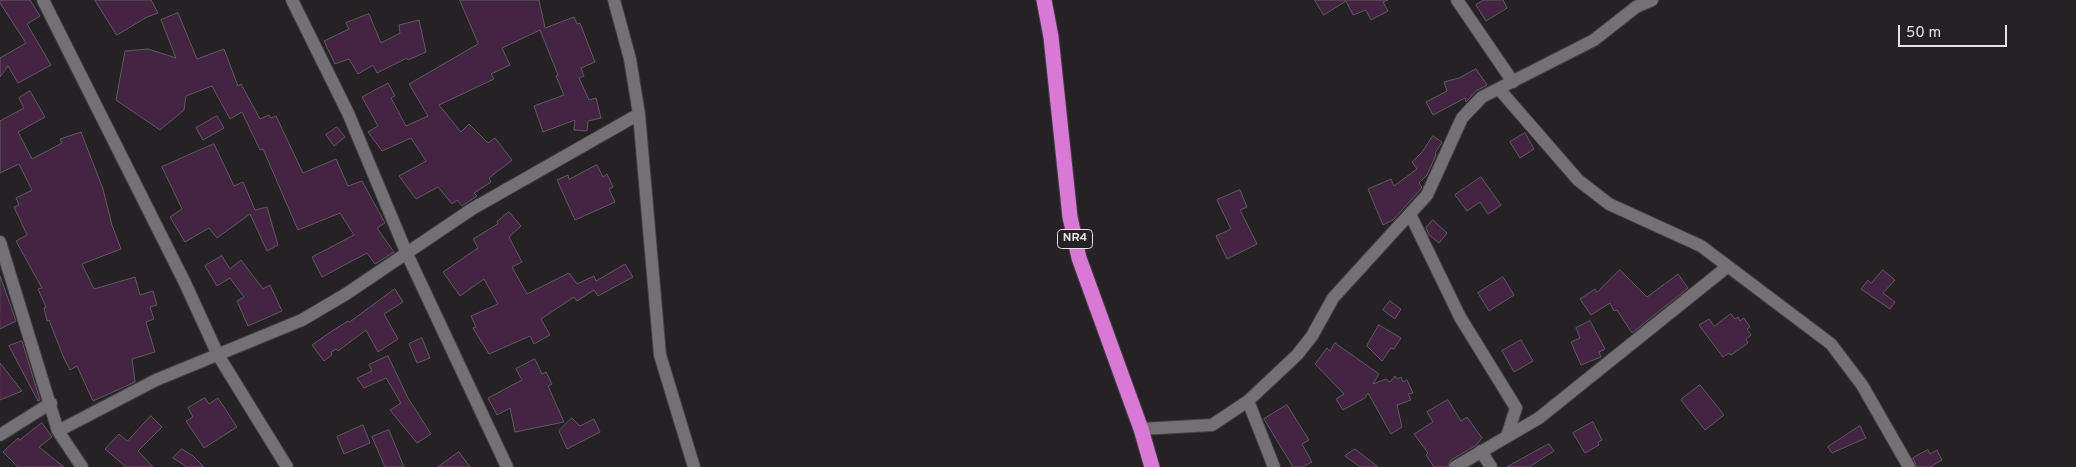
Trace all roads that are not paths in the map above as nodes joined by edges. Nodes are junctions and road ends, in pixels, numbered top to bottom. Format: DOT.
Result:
graph roads {
  1 [pos="43,0"];
  2 [pos="292,0"];
  3 [pos="614,0"];
  4 [pos="1044,0"];
  5 [pos="1457,0"];
  6 [pos="1652,0"];
  7 [pos="1513,82"];
  8 [pos="1499,89"];
  9 [pos="639,114"];
  10 [pos="1410,214"];
  11 [pos="0,242"];
  12 [pos="407,254"];
  13 [pos="1727,267"];
  14 [pos="218,356"];
  15 [pos="1248,401"];
  16 [pos="51,403"];
  17 [pos="1141,429"];
  18 [pos="58,431"];
  19 [pos="0,435"];
  20 [pos="1508,436"];
  21 [pos="1481,451"];
  22 [pos="82,467"];
  23 [pos="287,467"];
  24 [pos="507,467"];
  25 [pos="694,467"];
  26 [pos="1152,467"];
  27 [pos="1274,467"];
  28 [pos="1455,467"];
  29 [pos="1491,467"];
  30 [pos="1909,467"];
  1 -- 14 [label="street"];
  2 -- 12 [label="street"];
  3 -- 9 [label="street"];
  4 -- 17 [label="highway, NR4"];
  5 -- 7 [label="street"];
  6 -- 7 [label="street"];
  7 -- 8 [label="street"];
  8 -- 10 [label="street"];
  8 -- 13 [label="street"];
  9 -- 12 [label="street"];
  9 -- 25 [label="street"];
  10 -- 15 [label="street"];
  10 -- 20 [label="street"];
  11 -- 16 [label="street"];
  12 -- 14 [label="street"];
  12 -- 24 [label="street"];
  13 -- 20 [label="street"];
  13 -- 30 [label="street"];
  14 -- 18 [label="street"];
  14 -- 23 [label="street"];
  15 -- 17 [label="street"];
  15 -- 27 [label="street"];
  16 -- 18 [label="street"];
  16 -- 19 [label="street"];
  17 -- 26 [label="highway, NR4"];
  18 -- 22 [label="street"];
  20 -- 21 [label="street"];
  21 -- 28 [label="street"];
  21 -- 29 [label="street"];
}
